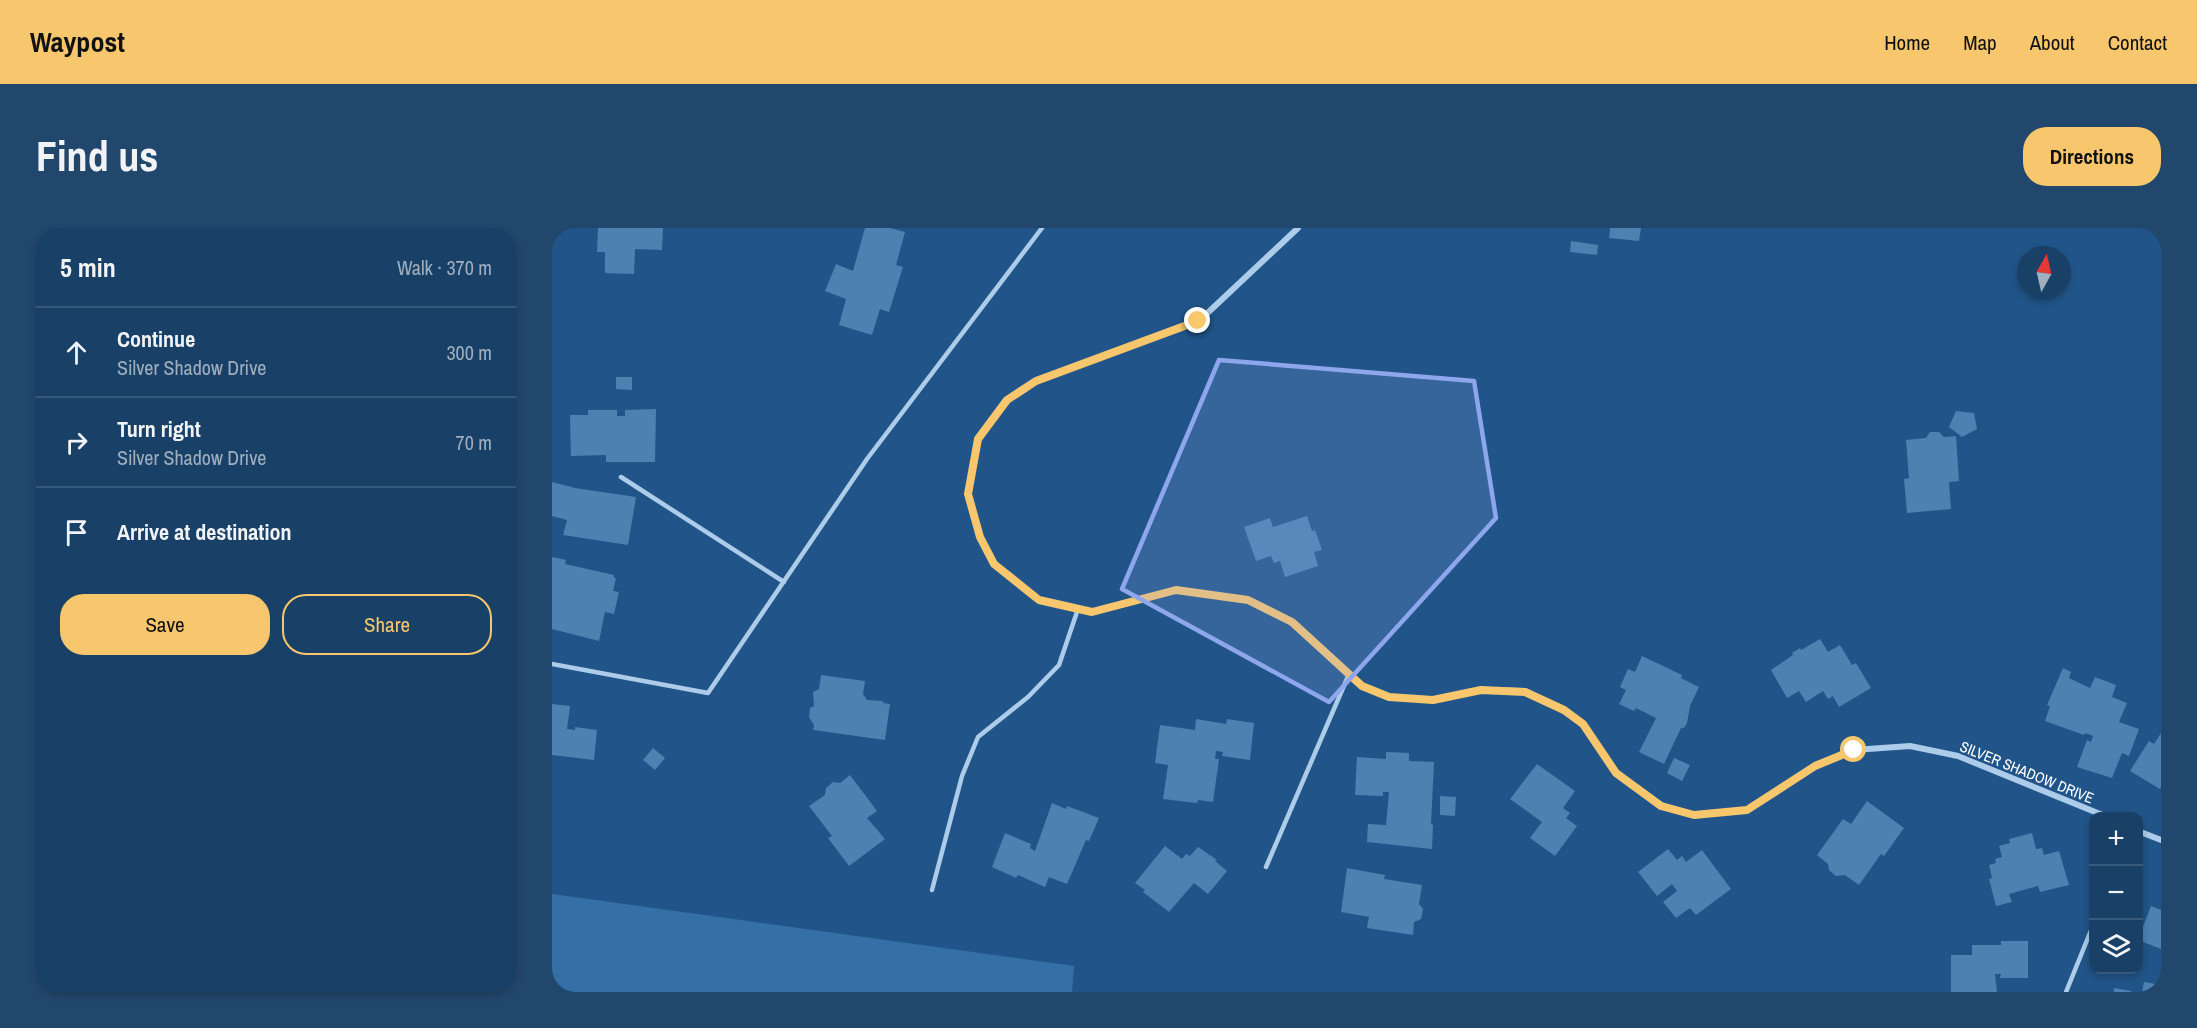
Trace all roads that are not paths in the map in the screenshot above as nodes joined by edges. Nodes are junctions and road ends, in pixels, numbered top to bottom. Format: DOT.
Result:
graph roads {
  1 [pos="1042,228"];
  2 [pos="1298,228"];
  3 [pos="621,477"];
  4 [pos="784,582"];
  5 [pos="1078,609"];
  6 [pos="552,664"];
  7 [pos="1349,674"];
  8 [pos="2095,812"];
  9 [pos="2143,833"];
  10 [pos="2161,840"];
  11 [pos="1266,867"];
  12 [pos="932,890"];
  13 [pos="2089,935"];
  14 [pos="2066,992"];
  1 -- 4 [label="lane"];
  2 -- 5 [label="street, SILVER SHADOW DRIVE"];
  3 -- 4 [label="lane"];
  4 -- 6 [label="lane"];
  5 -- 7 [label="street, SILVER SHADOW DRIVE"];
  5 -- 12 [label="lane"];
  7 -- 8 [label="street, SILVER SHADOW DRIVE"];
  7 -- 11 [label="lane"];
  9 -- 10 [label="street"];
  13 -- 14 [label="lane"];
}
